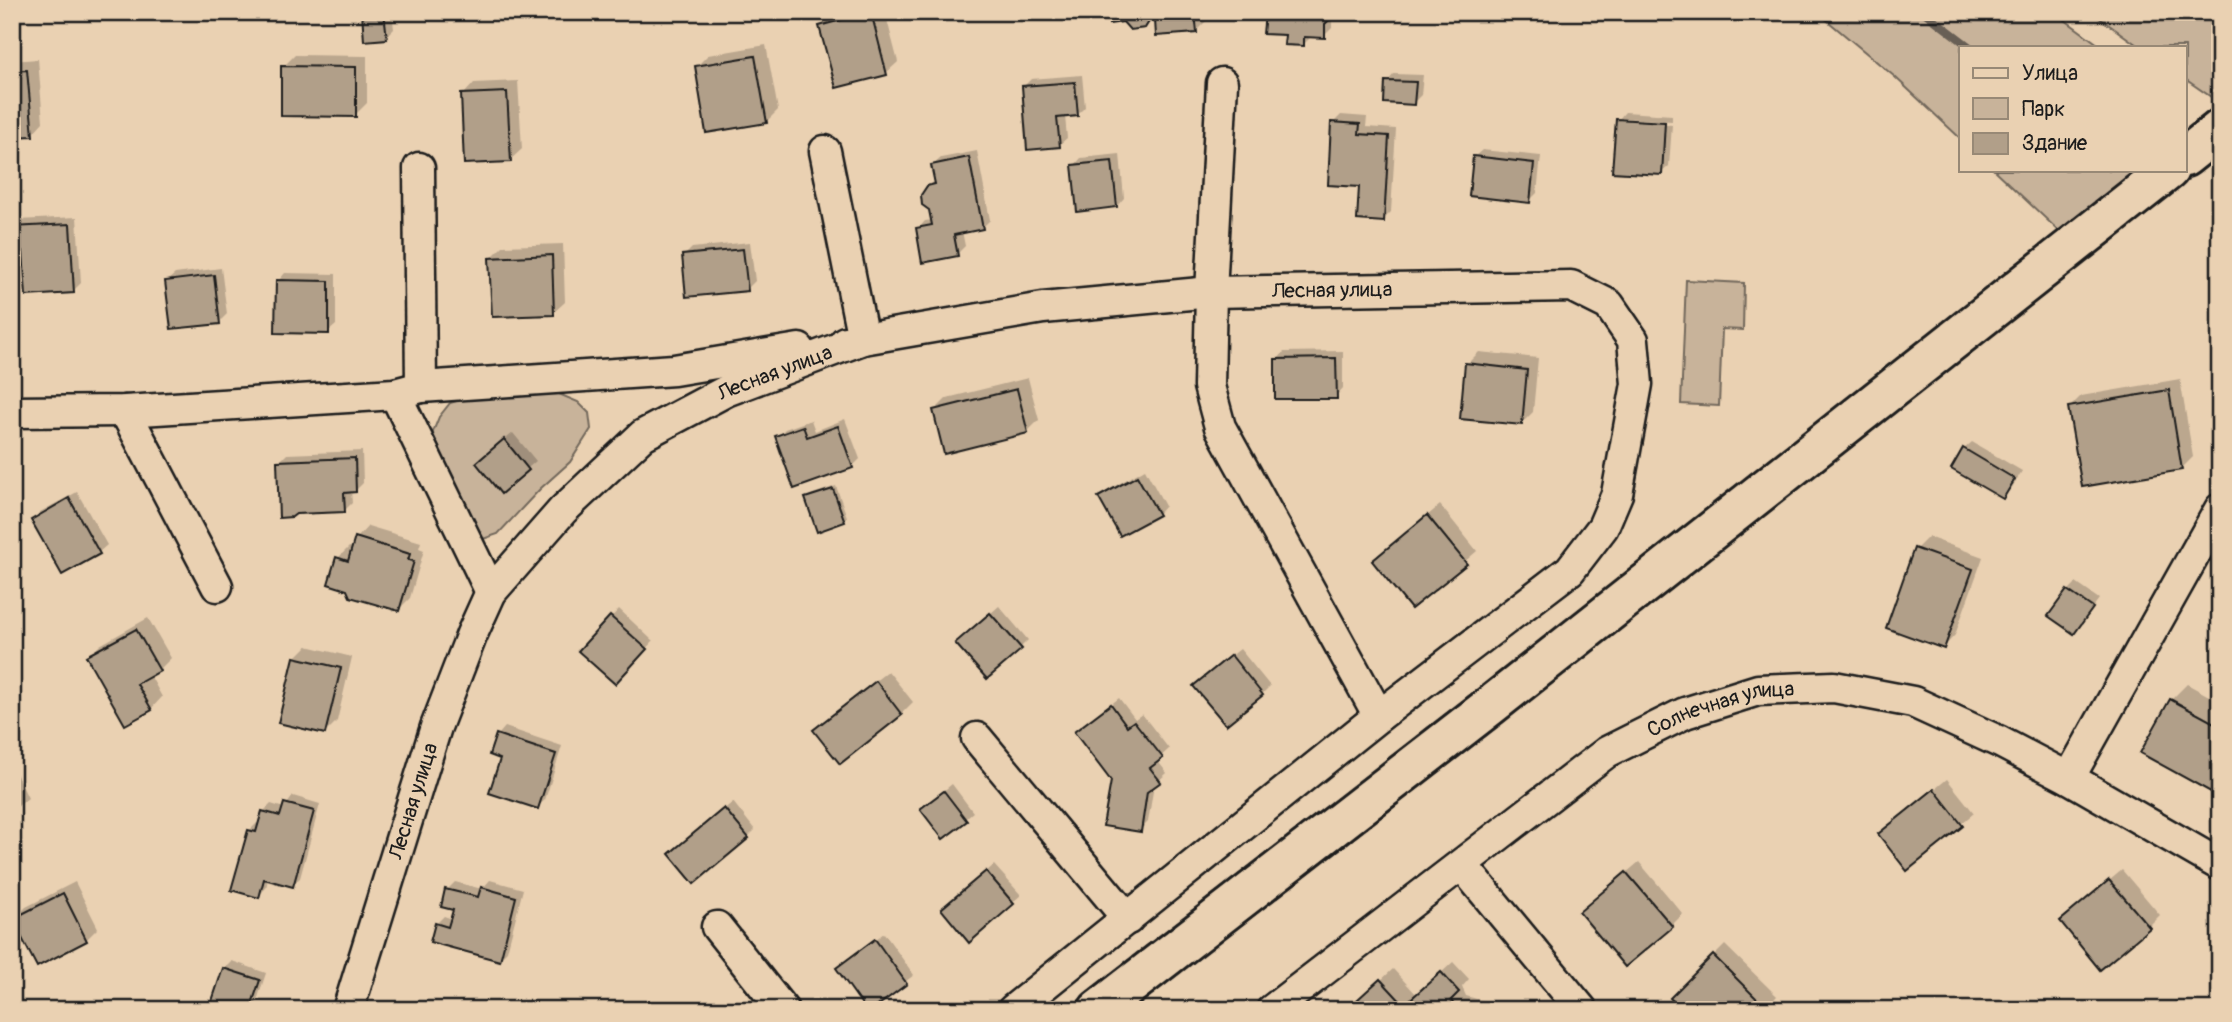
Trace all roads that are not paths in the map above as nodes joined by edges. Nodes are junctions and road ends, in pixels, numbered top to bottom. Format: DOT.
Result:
graph roads {
  1 [pos="1222,83"];
  2 [pos="2220,129"];
  3 [pos="825,151"];
  4 [pos="2186,156"];
  5 [pos="419,168"];
  6 [pos="2166,172"];
  7 [pos="1211,292"];
  8 [pos="863,339"];
  9 [pos="408,391"];
  10 [pos="125,411"];
  11 [pos="12,412"];
  12 [pos="2220,509"];
  13 [pos="217,586"];
  14 [pos="491,592"];
  15 [pos="1379,716"];
  16 [pos="977,738"];
  17 [pos="2069,778"];
  18 [pos="1462,865"];
  19 [pos="2220,865"];
  20 [pos="1128,919"];
  21 [pos="717,927"];
  22 [pos="348,1010"];
  23 [pos="783,1010"];
  24 [pos="1013,1010"];
  25 [pos="1098,1010"];
  26 [pos="1272,1010"];
  27 [pos="1581,1010"];
  1 -- 7 [label="street"];
  2 -- 4 [label="street"];
  3 -- 8 [label="street"];
  5 -- 9 [label="street"];
  6 -- 25 [label="street"];
  7 -- 8 [label="street, Лесная улица"];
  7 -- 15 [label="street"];
  7 -- 15 [label="street, Лесная улица"];
  8 -- 9 [label="street"];
  8 -- 14 [label="street, Лесная улица"];
  9 -- 10 [label="street"];
  9 -- 14 [label="street"];
  10 -- 11 [label="street"];
  10 -- 13 [label="street"];
  12 -- 17 [label="street"];
  14 -- 22 [label="street, Лесная улица"];
  15 -- 20 [label="street"];
  16 -- 20 [label="street"];
  17 -- 18 [label="street, Солнечная улица"];
  17 -- 19 [label="street, Солнечная улица"];
  18 -- 26 [label="street, Солнечная улица"];
  18 -- 27 [label="street"];
  20 -- 24 [label="street"];
  21 -- 23 [label="street"];
}
